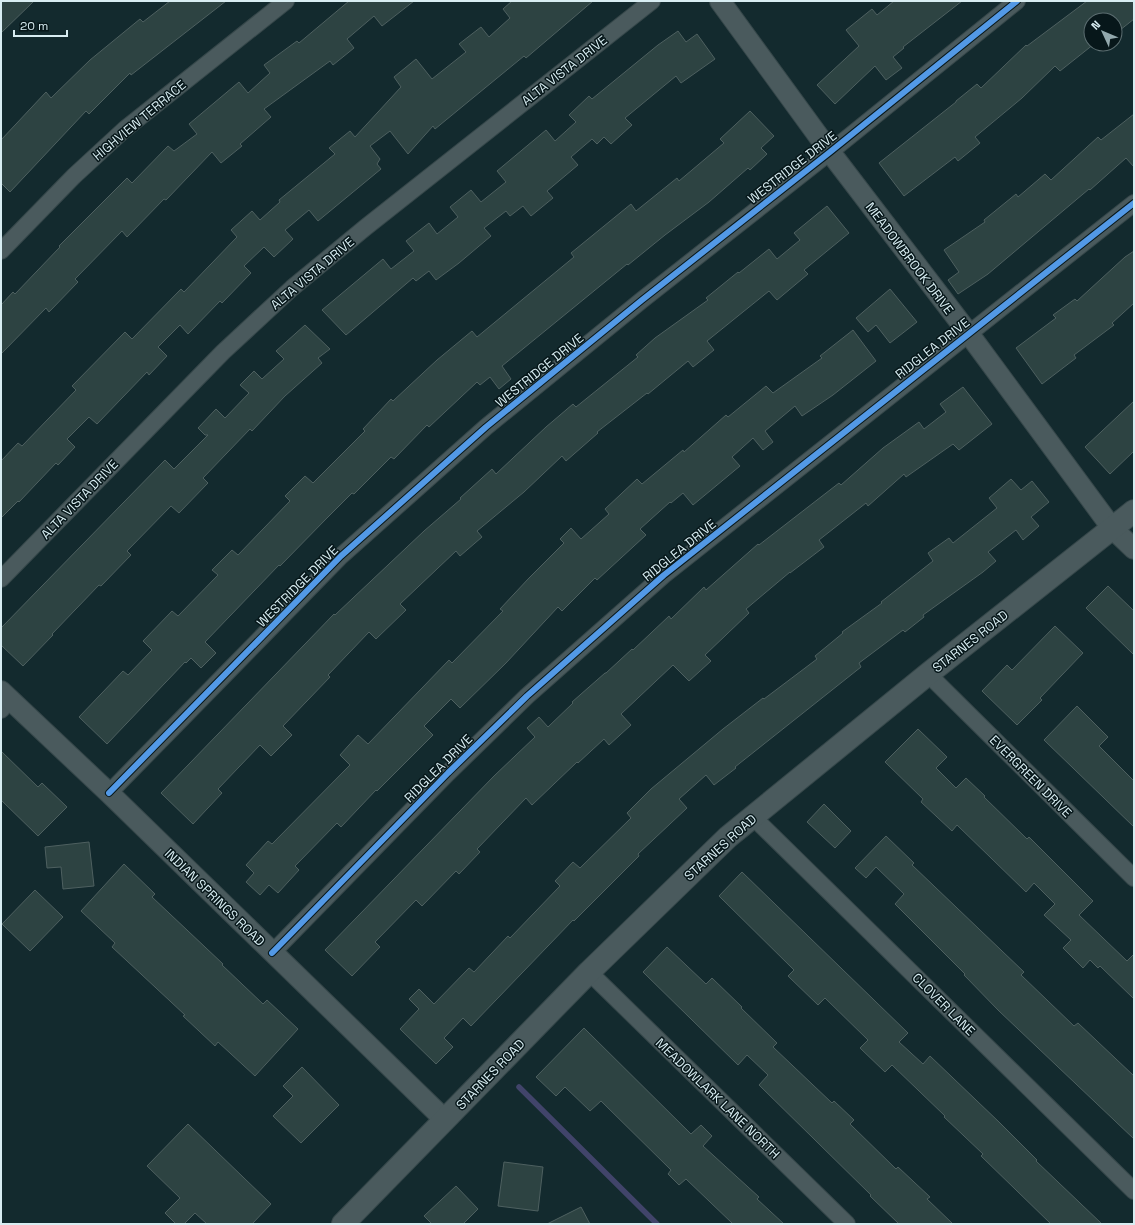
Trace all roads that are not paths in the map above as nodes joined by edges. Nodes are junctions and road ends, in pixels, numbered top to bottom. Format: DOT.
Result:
graph roads {
  1 [pos="286,1"];
  2 [pos="652,1"];
  3 [pos="720,1"];
  4 [pos="1017,1"];
  5 [pos="830,152"];
  6 [pos="1134,203"];
  7 [pos="1,251"];
  8 [pos="969,334"];
  9 [pos="1134,511"];
  10 [pos="1112,528"];
  11 [pos="1134,549"];
  12 [pos="1,579"];
  13 [pos="928,674"];
  14 [pos="4,701"];
  15 [pos="110,793"];
  16 [pos="753,817"];
  17 [pos="1134,878"];
  18 [pos="272,953"];
  19 [pos="589,972"];
  20 [pos="445,1120"];
  21 [pos="1134,1191"];
  22 [pos="343,1224"];
  23 [pos="847,1224"];
  1 -- 7 [label="street, HIGHVIEW TERRACE"];
  2 -- 12 [label="street, ALTA VISTA DRIVE"];
  3 -- 5 [label="street, MEADOWBROOK DRIVE"];
  4 -- 5 [label="street, WESTRIDGE DRIVE"];
  5 -- 8 [label="street, MEADOWBROOK DRIVE"];
  5 -- 15 [label="street, WESTRIDGE DRIVE"];
  6 -- 8 [label="street, RIDGLEA DRIVE"];
  8 -- 10 [label="street, MEADOWBROOK DRIVE"];
  8 -- 18 [label="street, RIDGLEA DRIVE"];
  9 -- 10 [label="main road, STARNES ROAD"];
  10 -- 11 [label="street, MEADOWBROOK DRIVE"];
  10 -- 13 [label="main road, STARNES ROAD"];
  13 -- 16 [label="main road, STARNES ROAD"];
  13 -- 17 [label="street, EVERGREEN DRIVE"];
  14 -- 15 [label="street, INDIAN SPRINGS ROAD"];
  15 -- 18 [label="street, INDIAN SPRINGS ROAD"];
  16 -- 19 [label="main road, STARNES ROAD"];
  16 -- 21 [label="street, CLOVER LANE"];
  18 -- 20 [label="street, INDIAN SPRINGS ROAD"];
  19 -- 20 [label="main road, STARNES ROAD"];
  19 -- 23 [label="street, MEADOWLARK LANE NORTH"];
  20 -- 22 [label="main road, STARNES ROAD"];
}
